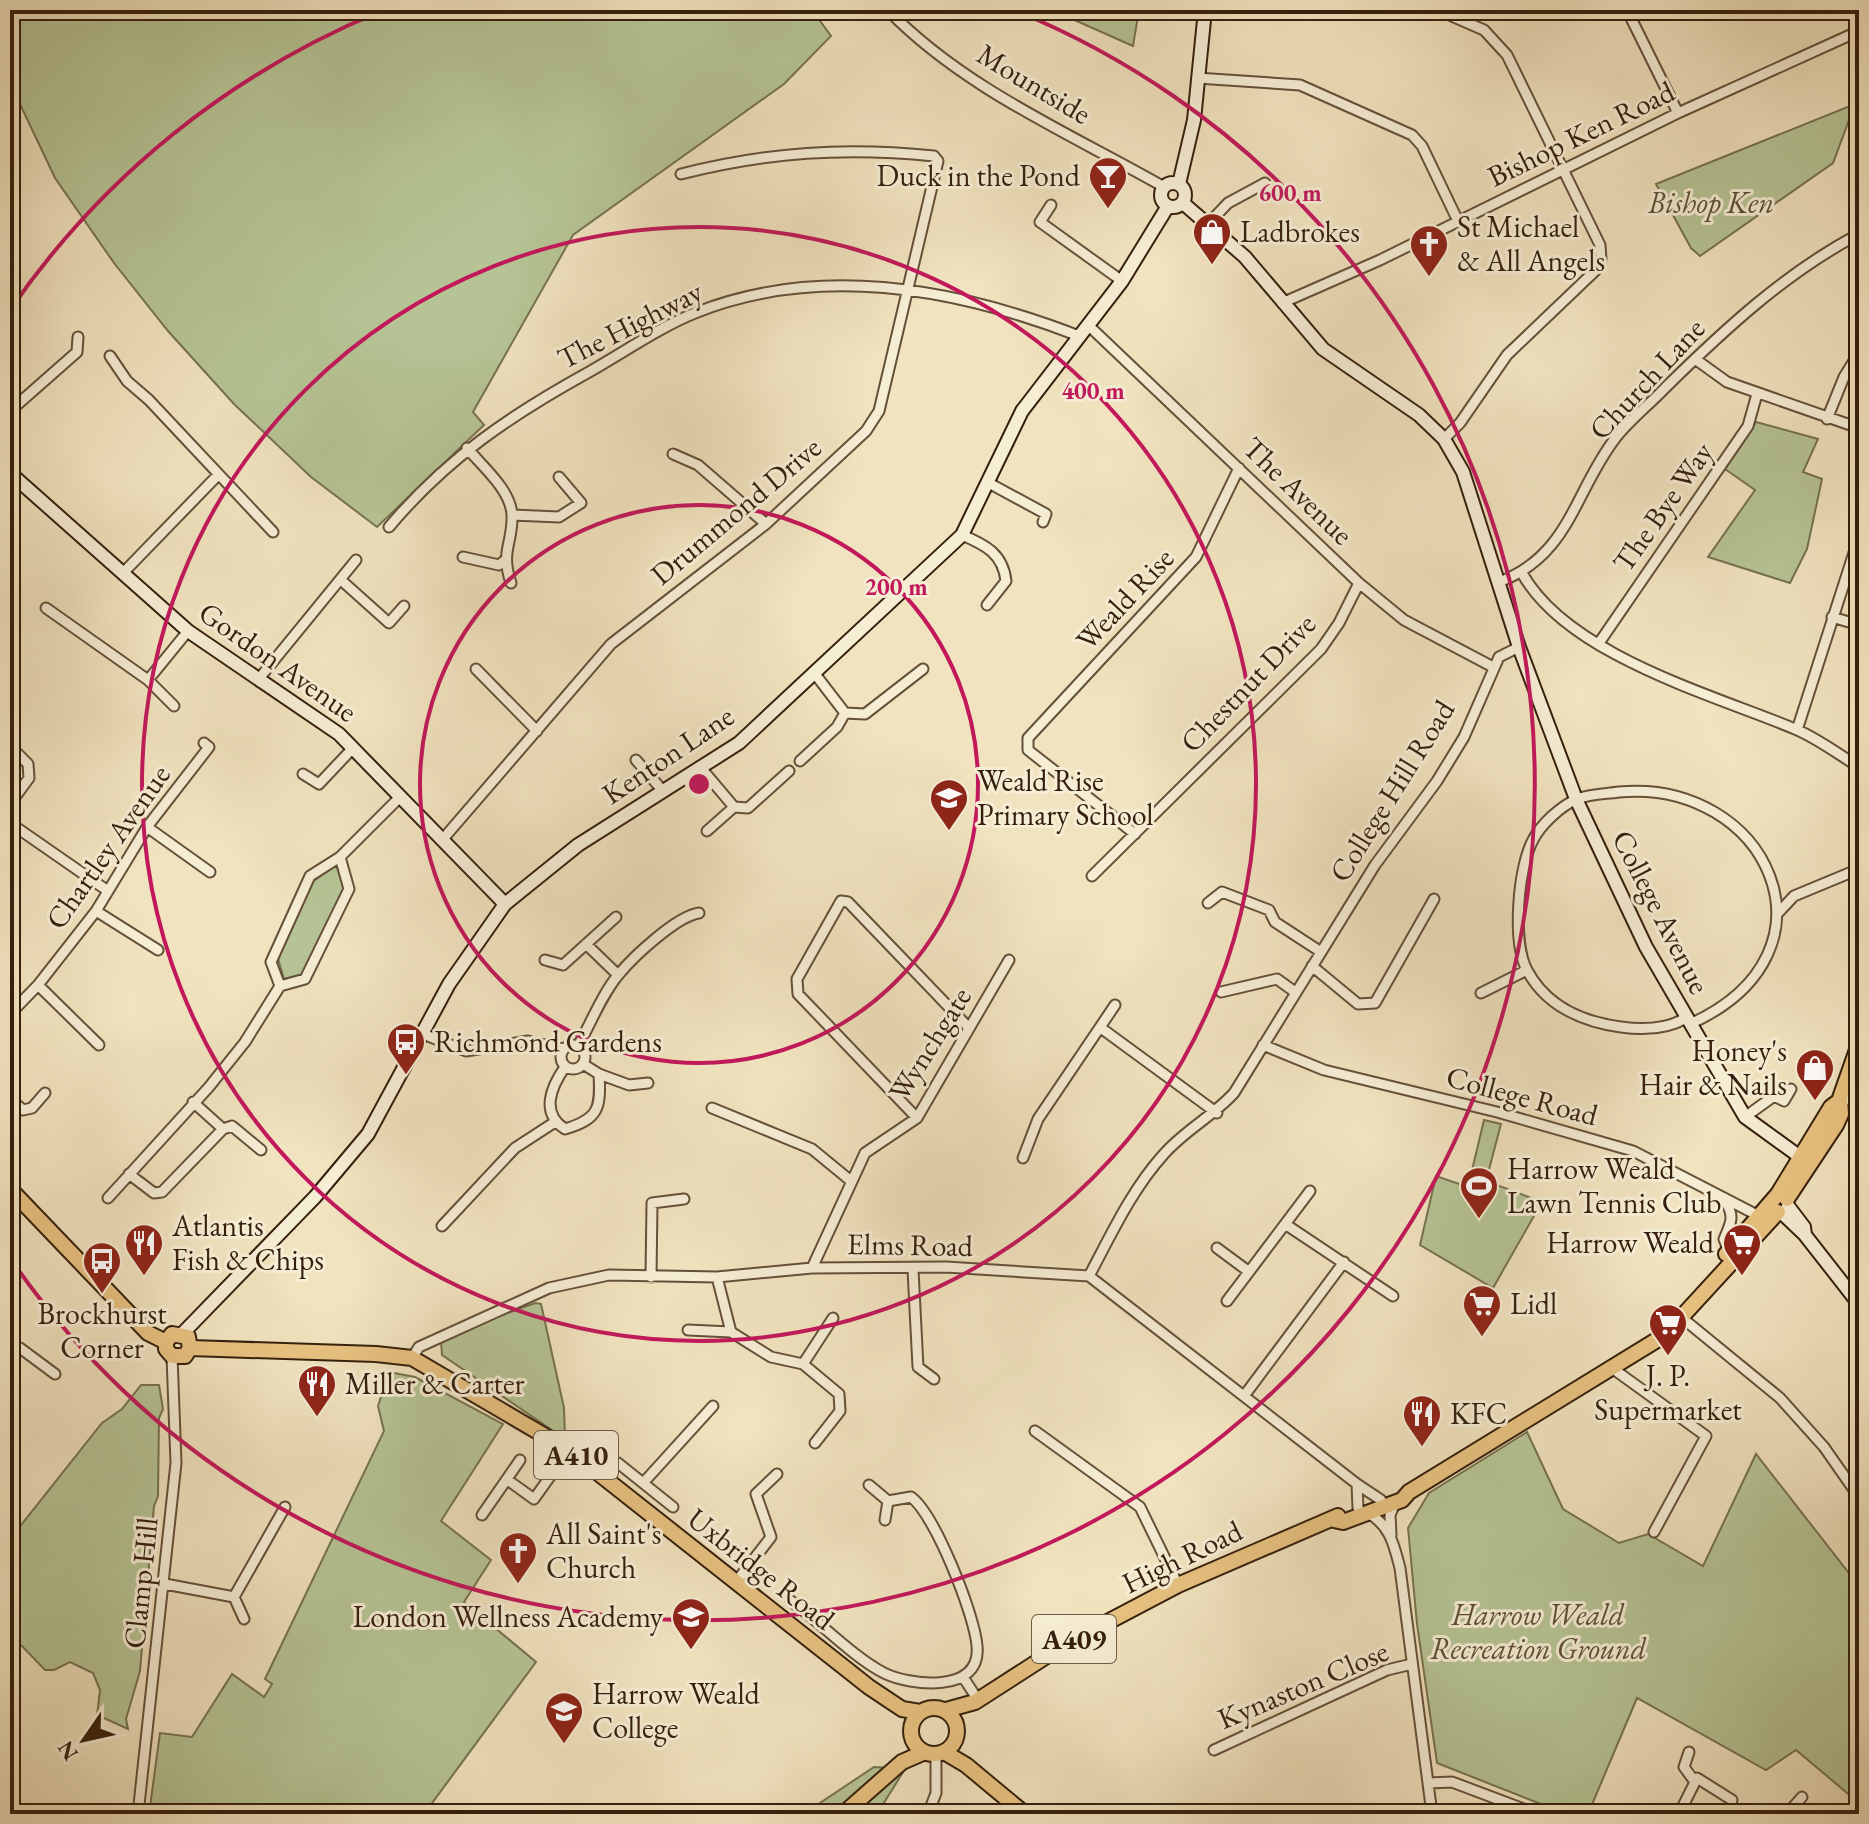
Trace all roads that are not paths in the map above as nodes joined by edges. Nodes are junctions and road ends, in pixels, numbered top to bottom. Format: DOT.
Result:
graph roads {
  1 [pos="888,10"];
  2 [pos="1205,10"];
  3 [pos="1438,10"];
  4 [pos="1627,10"];
  5 [pos="1859,31"];
  6 [pos="1197,78"];
  7 [pos="1678,113"];
  8 [pos="1564,169"];
  9 [pos="681,174"];
  10 [pos="1265,183"];
  11 [pos="1179,184"];
  12 [pos="1164,187"];
  13 [pos="1183,203"];
  14 [pos="1051,205"];
  15 [pos="1168,206"];
  16 [pos="1458,221"];
  17 [pos="1209,223"];
  18 [pos="1859,234"];
  19 [pos="1122,281"];
  20 [pos="908,288"];
  21 [pos="1282,303"];
  22 [pos="1088,325"];
  23 [pos="1079,336"];
  24 [pos="78,337"];
  25 [pos="1859,353"];
  26 [pos="110,356"];
  27 [pos="1695,359"];
  28 [pos="1757,394"];
  29 [pos="10,411"];
  30 [pos="1827,419"];
  31 [pos="1859,428"];
  32 [pos="1444,439"];
  33 [pos="467,448"];
  34 [pos="673,454"];
  35 [pos="1239,468"];
  36 [pos="10,473"];
  37 [pos="218,475"];
  38 [pos="559,477"];
  39 [pos="987,482"];
  40 [pos="512,515"];
  41 [pos="1043,522"];
  42 [pos="766,524"];
  43 [pos="389,527"];
  44 [pos="273,532"];
  45 [pos="962,535"];
  46 [pos="1859,537"];
  47 [pos="463,557"];
  48 [pos="356,560"];
  49 [pos="504,561"];
  50 [pos="1522,573"];
  51 [pos="122,574"];
  52 [pos="341,580"];
  53 [pos="1499,582"];
  54 [pos="511,583"];
  55 [pos="1359,583"];
  56 [pos="987,605"];
  57 [pos="404,606"];
  58 [pos="46,608"];
  59 [pos="1832,617"];
  60 [pos="1859,625"];
  61 [pos="188,631"];
  62 [pos="1599,643"];
  63 [pos="1519,647"];
  64 [pos="1493,667"];
  65 [pos="476,669"];
  66 [pos="923,669"];
  67 [pos="815,674"];
  68 [pos="148,680"];
  69 [pos="260,682"];
  70 [pos="174,706"];
  71 [pos="845,713"];
  72 [pos="1797,730"];
  73 [pos="537,731"];
  74 [pos="204,743"];
  75 [pos="10,746"];
  76 [pos="353,748"];
  77 [pos="636,760"];
  78 [pos="800,761"];
  79 [pos="1859,767"];
  80 [pos="701,768"];
  81 [pos="789,771"];
  82 [pos="303,774"];
  83 [pos="663,791"];
  84 [pos="401,796"];
  85 [pos="1576,799"];
  86 [pos="10,804"];
  87 [pos="734,807"];
  88 [pos="10,823"];
  89 [pos="147,827"];
  90 [pos="707,831"];
  91 [pos="1135,834"];
  92 [pos="443,839"];
  93 [pos="340,857"];
  94 [pos="1859,869"];
  95 [pos="210,872"];
  96 [pos="1092,876"];
  97 [pos="1774,886"];
  98 [pos="108,891"];
  99 [pos="1794,896"];
  100 [pos="1434,899"];
  101 [pos="1208,903"];
  102 [pos="505,904"];
  103 [pos="96,911"];
  104 [pos="699,913"];
  105 [pos="1778,913"];
  106 [pos="616,917"];
  107 [pos="586,944"];
  108 [pos="158,950"];
  109 [pos="1321,952"];
  110 [pos="545,960"];
  111 [pos="1009,960"];
  112 [pos="1312,966"];
  113 [pos="1527,970"];
  114 [pos="618,975"];
  115 [pos="38,985"];
  116 [pos="280,986"];
  117 [pos="1221,992"];
  118 [pos="1295,992"];
  119 [pos="1481,993"];
  120 [pos="1115,1005"];
  121 [pos="10,1014"];
  122 [pos="1688,1021"];
  123 [pos="969,1028"];
  124 [pos="1101,1028"];
  125 [pos="423,1034"];
  126 [pos="1859,1044"];
  127 [pos="99,1045"];
  128 [pos="1263,1045"];
  129 [pos="578,1046"];
  130 [pos="563,1049"];
  131 [pos="583,1064"];
  132 [pos="565,1067"];
  133 [pos="599,1074"];
  134 [pos="648,1083"];
  135 [pos="1791,1089"];
  136 [pos="45,1093"];
  137 [pos="10,1099"];
  138 [pos="1839,1100"];
  139 [pos="193,1102"];
  140 [pos="1859,1102"];
  141 [pos="712,1108"];
  142 [pos="1217,1113"];
  143 [pos="1745,1117"];
  144 [pos="917,1118"];
  145 [pos="555,1122"];
  146 [pos="223,1129"];
  147 [pos="261,1150"];
  148 [pos="1023,1158"];
  149 [pos="1805,1161"];
  150 [pos="129,1174"];
  151 [pos="851,1181"];
  152 [pos="10,1189"];
  153 [pos="1310,1191"];
  154 [pos="108,1198"];
  155 [pos="684,1199"];
  156 [pos="1725,1201"];
  157 [pos="1780,1204"];
  158 [pos="1759,1216"];
  159 [pos="1285,1224"];
  160 [pos="442,1226"];
  161 [pos="1217,1248"];
  162 [pos="1731,1255"];
  163 [pos="1344,1262"];
  164 [pos="812,1268"];
  165 [pos="913,1270"];
  166 [pos="1248,1271"];
  167 [pos="1089,1276"];
  168 [pos="651,1277"];
  169 [pos="717,1277"];
  170 [pos="1393,1296"];
  171 [pos="1227,1301"];
  172 [pos="1859,1304"];
  173 [pos="1681,1317"];
  174 [pos="833,1318"];
  175 [pos="688,1330"];
  176 [pos="731,1332"];
  177 [pos="182,1334"];
  178 [pos="166,1342"];
  179 [pos="10,1347"];
  180 [pos="190,1348"];
  181 [pos="172,1356"];
  182 [pos="412,1358"];
  183 [pos="803,1364"];
  184 [pos="1612,1368"];
  185 [pos="55,1374"];
  186 [pos="934,1379"];
  187 [pos="1244,1396"];
  188 [pos="713,1406"];
  189 [pos="1035,1431"];
  190 [pos="815,1443"];
  191 [pos="569,1450"];
  192 [pos="520,1460"];
  193 [pos="618,1463"];
  194 [pos="777,1474"];
  195 [pos="640,1479"];
  196 [pos="509,1481"];
  197 [pos="1357,1484"];
  198 [pos="869,1485"];
  199 [pos="622,1493"];
  200 [pos="1859,1497"];
  201 [pos="888,1501"];
  202 [pos="1388,1502"];
  203 [pos="285,1507"];
  204 [pos="673,1507"];
  205 [pos="1363,1511"];
  206 [pos="482,1515"];
  207 [pos="885,1520"];
  208 [pos="1654,1532"];
  209 [pos="1391,1535"];
  210 [pos="736,1582"];
  211 [pos="165,1584"];
  212 [pos="1178,1585"];
  213 [pos="234,1597"];
  214 [pos="791,1601"];
  215 [pos="800,1608"];
  216 [pos="244,1619"];
  217 [pos="788,1623"];
  218 [pos="1412,1664"];
  219 [pos="963,1677"];
  220 [pos="976,1701"];
  221 [pos="902,1709"];
  222 [pos="946,1710"];
  223 [pos="920,1712"];
  224 [pos="911,1725"];
  225 [pos="957,1725"];
  226 [pos="913,1741"];
  227 [pos="940,1750"];
  228 [pos="1214,1750"];
  229 [pos="1689,1752"];
  230 [pos="902,1762"];
  231 [pos="1695,1782"];
  232 [pos="1428,1783"];
  233 [pos="1802,1797"];
  234 [pos="1732,1800"];
  235 [pos="1432,1812"];
  236 [pos="138,1814"];
  237 [pos="843,1814"];
  238 [pos="928,1814"];
  239 [pos="1025,1814"];
  240 [pos="1390,1814"];
  241 [pos="1537,1814"];
  242 [pos="1679,1814"];
  243 [pos="1787,1814"];
  1 -- 12 [label="street, Mountside"];
  2 -- 6 [label="street"];
  3 -- 8 [label="street"];
  4 -- 7 [label="street"];
  5 -- 7 [label="street, Bishop Ken Road"];
  6 -- 11 [label="street"];
  6 -- 16 [label="street"];
  7 -- 8 [label="street, Bishop Ken Road"];
  8 -- 16 [label="street, Bishop Ken Road"];
  8 -- 32 [label="street"];
  9 -- 20 [label="street, Drummond Drive"];
  10 -- 17 [label="street"];
  11 -- 12 [label="street"];
  11 -- 13 [label="street"];
  12 -- 15 [label="street"];
  13 -- 15 [label="street"];
  13 -- 17 [label="street"];
  14 -- 19 [label="street"];
  15 -- 19 [label="street, Kenton Lane"];
  16 -- 21 [label="street, Bishop Ken Road"];
  17 -- 21 [label="street"];
  18 -- 27 [label="street, Church Lane"];
  19 -- 22 [label="street, Kenton Lane"];
  20 -- 23 [label="street, The Highway"];
  20 -- 33 [label="street, The Highway"];
  20 -- 42 [label="street, Drummond Drive"];
  21 -- 32 [label="street"];
  22 -- 23 [label="street, Kenton Lane"];
  22 -- 35 [label="street, The Avenue"];
  23 -- 39 [label="street, Kenton Lane"];
  24 -- 29 [label="street"];
  25 -- 30 [label="street"];
  26 -- 37 [label="street"];
  27 -- 28 [label="street"];
  27 -- 50 [label="street, Church Lane"];
  28 -- 30 [label="street"];
  28 -- 62 [label="street, The Bye Way"];
  30 -- 31 [label="street"];
  32 -- 53 [label="street"];
  33 -- 40 [label="street"];
  33 -- 43 [label="street, The Highway"];
  34 -- 42 [label="street"];
  35 -- 55 [label="street, The Avenue"];
  35 -- 91 [label="street, Weald Rise"];
  36 -- 51 [label="street, Gordon Avenue"];
  37 -- 44 [label="street"];
  37 -- 51 [label="street"];
  38 -- 40 [label="street"];
  39 -- 41 [label="street"];
  39 -- 45 [label="street, Kenton Lane"];
  40 -- 49 [label="street"];
  42 -- 73 [label="street, Drummond Drive"];
  45 -- 56 [label="street"];
  45 -- 67 [label="street, Kenton Lane"];
  46 -- 59 [label="street"];
  47 -- 49 [label="street"];
  48 -- 52 [label="street"];
  49 -- 54 [label="street"];
  50 -- 53 [label="street, Church Lane"];
  50 -- 62 [label="street"];
  51 -- 61 [label="street, Gordon Avenue"];
  52 -- 57 [label="street"];
  52 -- 69 [label="street"];
  53 -- 63 [label="street"];
  55 -- 64 [label="street, The Avenue"];
  55 -- 91 [label="street, Chestnut Drive"];
  58 -- 68 [label="street"];
  59 -- 60 [label="street"];
  59 -- 72 [label="street"];
  61 -- 68 [label="street"];
  61 -- 69 [label="street, Gordon Avenue"];
  62 -- 72 [label="street"];
  63 -- 64 [label="street, College Hill Road"];
  63 -- 85 [label="street, College Avenue"];
  64 -- 109 [label="street, College Hill Road"];
  65 -- 73 [label="street"];
  66 -- 71 [label="street"];
  67 -- 71 [label="street"];
  67 -- 80 [label="street, Kenton Lane"];
  68 -- 70 [label="street"];
  69 -- 76 [label="street, Gordon Avenue"];
  71 -- 78 [label="street"];
  72 -- 79 [label="street"];
  73 -- 92 [label="street, Drummond Drive"];
  74 -- 89 [label="street, Chartley Avenue"];
  75 -- 86 [label="street"];
  76 -- 82 [label="street"];
  76 -- 84 [label="street, Gordon Avenue"];
  77 -- 83 [label="street"];
  80 -- 83 [label="street, Kenton Lane"];
  80 -- 87 [label="street"];
  81 -- 87 [label="street"];
  83 -- 102 [label="street, Kenton Lane"];
  84 -- 92 [label="street, Gordon Avenue"];
  84 -- 93 [label="street"];
  85 -- 97 [label="street"];
  85 -- 113 [label="street"];
  85 -- 122 [label="street, College Avenue"];
  87 -- 90 [label="street"];
  88 -- 98 [label="street"];
  89 -- 95 [label="street"];
  89 -- 98 [label="street, Chartley Avenue"];
  91 -- 96 [label="street, Chestnut Drive"];
  92 -- 102 [label="street, Gordon Avenue"];
  93 -- 116 [label="street"];
  93 -- 116 [label="street"];
  94 -- 99 [label="street"];
  97 -- 99 [label="street"];
  97 -- 105 [label="street"];
  98 -- 103 [label="street, Chartley Avenue"];
  99 -- 105 [label="street"];
  100 -- 112 [label="street"];
  101 -- 109 [label="street"];
  102 -- 125 [label="street, Kenton Lane"];
  103 -- 108 [label="street"];
  103 -- 115 [label="street, Chartley Avenue"];
  104 -- 114 [label="street"];
  105 -- 122 [label="street"];
  106 -- 107 [label="street"];
  107 -- 110 [label="street"];
  107 -- 114 [label="street"];
  109 -- 112 [label="street, College Hill Road"];
  111 -- 123 [label="street, Wynchgate"];
  112 -- 118 [label="street, College Hill Road"];
  113 -- 119 [label="street"];
  113 -- 122 [label="street"];
  114 -- 129 [label="street"];
  115 -- 121 [label="street, Chartley Avenue"];
  115 -- 127 [label="street"];
  116 -- 139 [label="street"];
  117 -- 118 [label="street"];
  118 -- 128 [label="street, College Hill Road"];
  120 -- 124 [label="street"];
  122 -- 143 [label="street, College Avenue"];
  123 -- 144 [label="street, Wynchgate"];
  123 -- 144 [label="street"];
  124 -- 142 [label="street"];
  124 -- 148 [label="street"];
  125 -- 130 [label="street"];
  125 -- 177 [label="street, Kenton Lane"];
  126 -- 138 [label="main road, High Road / A409"];
  128 -- 142 [label="street, College Hill Road"];
  128 -- 156 [label="street, College Road"];
  129 -- 130 [label="street"];
  129 -- 131 [label="street"];
  130 -- 132 [label="street"];
  131 -- 132 [label="street"];
  131 -- 133 [label="street"];
  132 -- 145 [label="street"];
  133 -- 134 [label="street"];
  133 -- 145 [label="street"];
  135 -- 143 [label="street"];
  136 -- 137 [label="street"];
  138 -- 140 [label="street"];
  138 -- 149 [label="main road, High Road / A409"];
  139 -- 146 [label="street"];
  139 -- 150 [label="street"];
  141 -- 151 [label="street"];
  142 -- 167 [label="street, College Hill Road"];
  143 -- 149 [label="street, College Avenue"];
  144 -- 151 [label="street, Wynchgate"];
  145 -- 160 [label="street"];
  146 -- 147 [label="street"];
  146 -- 150 [label="street"];
  149 -- 157 [label="main road, High Road / A409"];
  150 -- 154 [label="street"];
  151 -- 164 [label="street, Wynchgate"];
  152 -- 178 [label="main road"];
  153 -- 159 [label="street"];
  155 -- 168 [label="street"];
  156 -- 158 [label="street, College Road"];
  156 -- 162 [label="street"];
  157 -- 158 [label="main road, High Road / A409"];
  157 -- 162 [label="main road, High Road / A409"];
  157 -- 172 [label="street"];
  158 -- 162 [label="main road, High Road / A409"];
  159 -- 163 [label="street"];
  159 -- 166 [label="street"];
  161 -- 166 [label="street"];
  162 -- 173 [label="main road, High Road / A409"];
  163 -- 170 [label="street"];
  163 -- 187 [label="street"];
  164 -- 165 [label="street, Elms Road"];
  164 -- 169 [label="street, Elms Road"];
  165 -- 167 [label="street, Elms Road"];
  165 -- 186 [label="street"];
  166 -- 171 [label="street"];
  167 -- 187 [label="street"];
  168 -- 169 [label="street, Elms Road"];
  168 -- 182 [label="street, Elms Road"];
  169 -- 176 [label="street"];
  173 -- 184 [label="main road, High Road / A409"];
  173 -- 200 [label="street"];
  174 -- 183 [label="street"];
  175 -- 176 [label="street"];
  176 -- 183 [label="street"];
  177 -- 178 [label="main road"];
  177 -- 180 [label="main road"];
  178 -- 181 [label="main road"];
  179 -- 185 [label="street"];
  180 -- 181 [label="main road"];
  180 -- 182 [label="main road, Uxbridge Road / A410"];
  181 -- 211 [label="street, Clamp Hill"];
  182 -- 191 [label="main road, Uxbridge Road / A410"];
  183 -- 190 [label="street"];
  184 -- 202 [label="main road, High Road / A409"];
  184 -- 208 [label="street"];
  187 -- 197 [label="street"];
  188 -- 195 [label="street"];
  189 -- 212 [label="street"];
  191 -- 196 [label="street"];
  191 -- 199 [label="main road, Uxbridge Road / A410"];
  192 -- 196 [label="street"];
  193 -- 195 [label="street"];
  194 -- 210 [label="street"];
  195 -- 199 [label="street"];
  195 -- 204 [label="street"];
  196 -- 206 [label="street"];
  197 -- 202 [label="street"];
  197 -- 205 [label="street"];
  198 -- 201 [label="street"];
  199 -- 210 [label="main road, Uxbridge Road / A410"];
  201 -- 207 [label="street"];
  201 -- 219 [label="street"];
  202 -- 205 [label="main road, High Road / A409"];
  202 -- 209 [label="street"];
  203 -- 213 [label="street"];
  205 -- 209 [label="street"];
  205 -- 212 [label="main road, High Road / A409"];
  209 -- 218 [label="street"];
  210 -- 217 [label="main road, Uxbridge Road / A410"];
  211 -- 213 [label="street"];
  211 -- 236 [label="street, Clamp Hill"];
  212 -- 220 [label="main road, High Road / A409"];
  213 -- 216 [label="street"];
  214 -- 215 [label="street"];
  215 -- 217 [label="street"];
  215 -- 219 [label="street"];
  217 -- 221 [label="main road, Uxbridge Road / A410"];
  218 -- 228 [label="street, Kynaston Close"];
  218 -- 232 [label="street"];
  219 -- 220 [label="street"];
  220 -- 222 [label="main road, High Road / A409"];
  220 -- 225 [label="main road, High Road / A409"];
  221 -- 223 [label="main road, Uxbridge Road / A410"];
  221 -- 224 [label="main road, Uxbridge Road / A410"];
  222 -- 223 [label="main road"];
  222 -- 225 [label="main road"];
  223 -- 224 [label="main road"];
  224 -- 226 [label="main road"];
  225 -- 227 [label="main road"];
  226 -- 227 [label="main road"];
  226 -- 230 [label="main road"];
  227 -- 230 [label="main road"];
  227 -- 238 [label="street"];
  227 -- 239 [label="main road"];
  229 -- 231 [label="street"];
  230 -- 237 [label="main road"];
  231 -- 234 [label="street"];
  231 -- 242 [label="street"];
  232 -- 235 [label="street"];
  232 -- 241 [label="street"];
  233 -- 243 [label="street"];
  235 -- 240 [label="street"];
}
